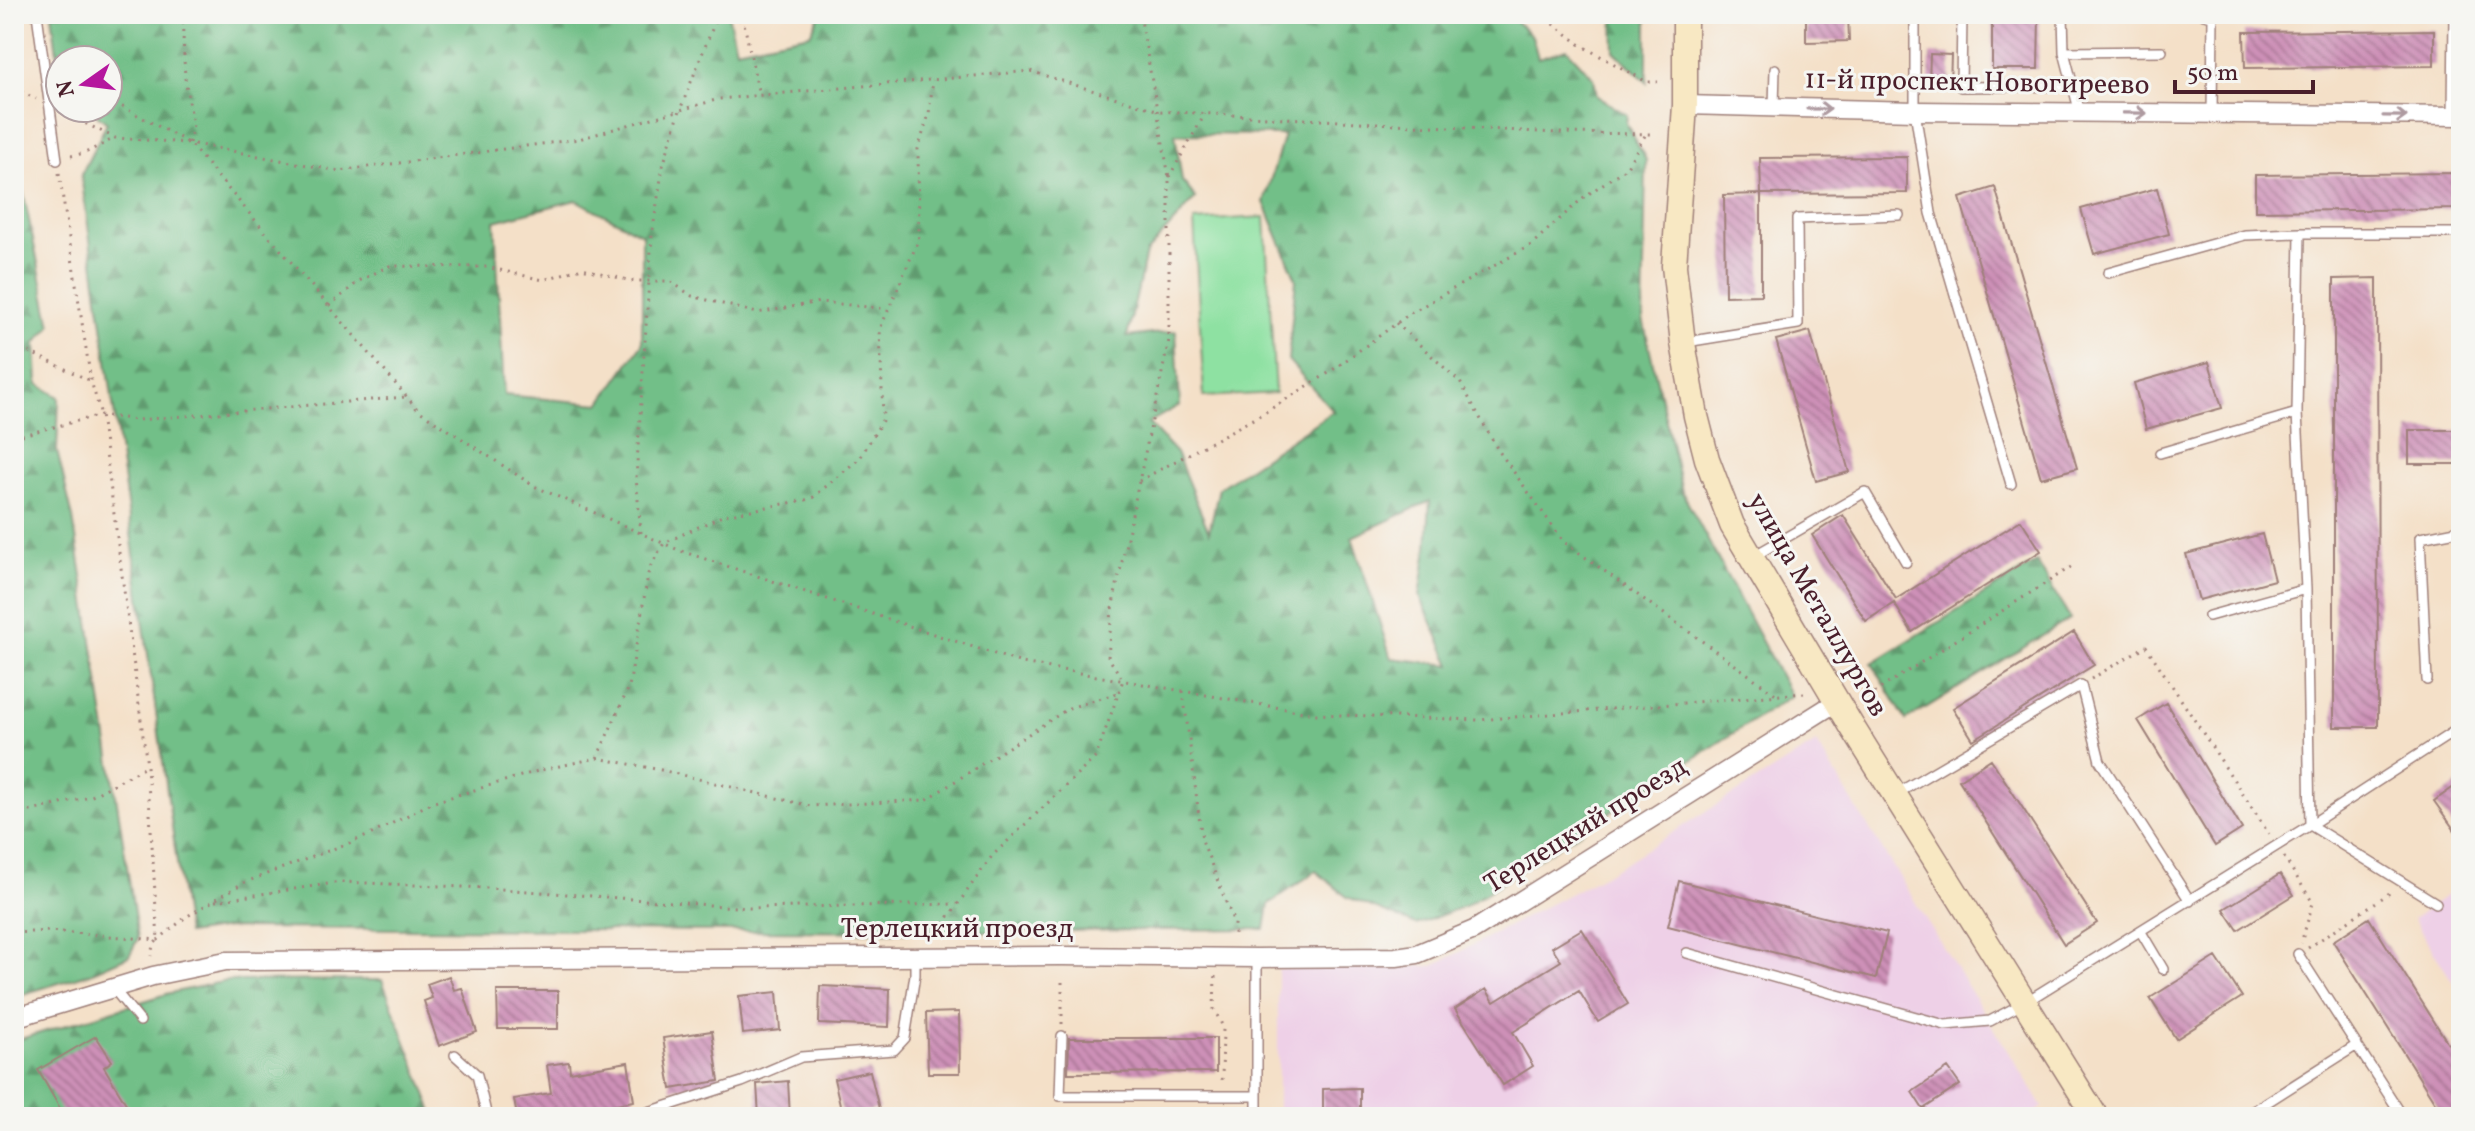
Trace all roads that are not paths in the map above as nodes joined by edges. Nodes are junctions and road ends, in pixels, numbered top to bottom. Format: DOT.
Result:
graph roads {
  1 [pos="37,14"];
  2 [pos="1685,14"];
  3 [pos="1915,14"];
  4 [pos="1962,14"];
  5 [pos="2063,14"];
  6 [pos="2204,14"];
  7 [pos="2454,14"];
  8 [pos="2162,51"];
  9 [pos="2064,52"];
  10 [pos="1775,69"];
  11 [pos="2073,86"];
  12 [pos="1685,105"];
  13 [pos="1774,107"];
  14 [pos="1915,111"];
  15 [pos="2080,113"];
  16 [pos="2212,114"];
  17 [pos="2457,116"];
  18 [pos="57,160"];
  19 [pos="1899,215"];
  20 [pos="2300,233"];
  21 [pos="2461,233"];
  22 [pos="2108,273"];
  23 [pos="1683,343"];
  24 [pos="2297,413"];
  25 [pos="2160,453"];
  26 [pos="2011,484"];
  27 [pos="2461,530"];
  28 [pos="1752,557"];
  29 [pos="1906,562"];
  30 [pos="2306,589"];
  31 [pos="2209,616"];
  32 [pos="2427,680"];
  33 [pos="1838,701"];
  34 [pos="2461,727"];
  35 [pos="1895,795"];
  36 [pos="2310,825"];
  37 [pos="2190,901"];
  38 [pos="2436,903"];
  39 [pos="2141,932"];
  40 [pos="1687,953"];
  41 [pos="2298,954"];
  42 [pos="915,957"];
  43 [pos="1257,958"];
  44 [pos="2163,969"];
  45 [pos="113,988"];
  46 [pos="2024,1003"];
  47 [pos="14,1018"];
  48 [pos="140,1021"];
  49 [pos="1062,1036"];
  50 [pos="2357,1045"];
  51 [pos="455,1055"];
  52 [pos="1257,1096"];
  53 [pos="2089,1111"];
  54 [pos="487,1117"];
  55 [pos="633,1117"];
  56 [pos="1257,1117"];
  57 [pos="2244,1117"];
  58 [pos="2403,1117"];
  1 -- 18 [label="lane"];
  2 -- 12 [label="street, улица Металлургов"];
  3 -- 14 [label="lane"];
  4 -- 11 [label="lane"];
  5 -- 9 [label="lane"];
  6 -- 16 [label="lane"];
  7 -- 17 [label="lane"];
  8 -- 9 [label="lane"];
  9 -- 11 [label="lane"];
  10 -- 13 [label="lane"];
  11 -- 15 [label="lane"];
  12 -- 13 [label="street, 11-й проспект Новогиреево"];
  12 -- 23 [label="street, улица Металлургов"];
  13 -- 14 [label="street, 11-й проспект Новогиреево, one-way"];
  14 -- 15 [label="street, 11-й проспект Новогиреево"];
  14 -- 26 [label="lane"];
  15 -- 16 [label="street, 11-й проспект Новогиреево, one-way"];
  16 -- 17 [label="street, 11-й проспект Новогиреево, one-way"];
  19 -- 23 [label="lane"];
  20 -- 21 [label="lane"];
  20 -- 22 [label="lane"];
  20 -- 24 [label="lane"];
  23 -- 28 [label="street, улица Металлургов"];
  24 -- 25 [label="lane"];
  24 -- 30 [label="lane"];
  27 -- 32 [label="lane"];
  28 -- 29 [label="lane"];
  28 -- 33 [label="street, улица Металлургов"];
  30 -- 31 [label="lane"];
  30 -- 36 [label="lane"];
  33 -- 35 [label="street, улица Металлургов"];
  33 -- 43 [label="street, Терлецкий проезд"];
  34 -- 36 [label="lane"];
  35 -- 37 [label="lane"];
  35 -- 46 [label="street, улица Металлургов"];
  36 -- 37 [label="lane"];
  36 -- 38 [label="lane"];
  37 -- 39 [label="lane"];
  39 -- 44 [label="lane"];
  39 -- 46 [label="lane"];
  40 -- 46 [label="lane"];
  41 -- 50 [label="lane"];
  42 -- 43 [label="street, Терлецкий проезд"];
  42 -- 45 [label="street, Терлецкий проезд"];
  42 -- 55 [label="lane"];
  43 -- 52 [label="lane"];
  45 -- 47 [label="street, Терлецкий проезд"];
  45 -- 48 [label="lane"];
  46 -- 53 [label="street, улица Металлургов"];
  49 -- 52 [label="lane"];
  50 -- 57 [label="lane"];
  50 -- 58 [label="lane"];
  51 -- 54 [label="lane"];
  52 -- 56 [label="lane"];
}
